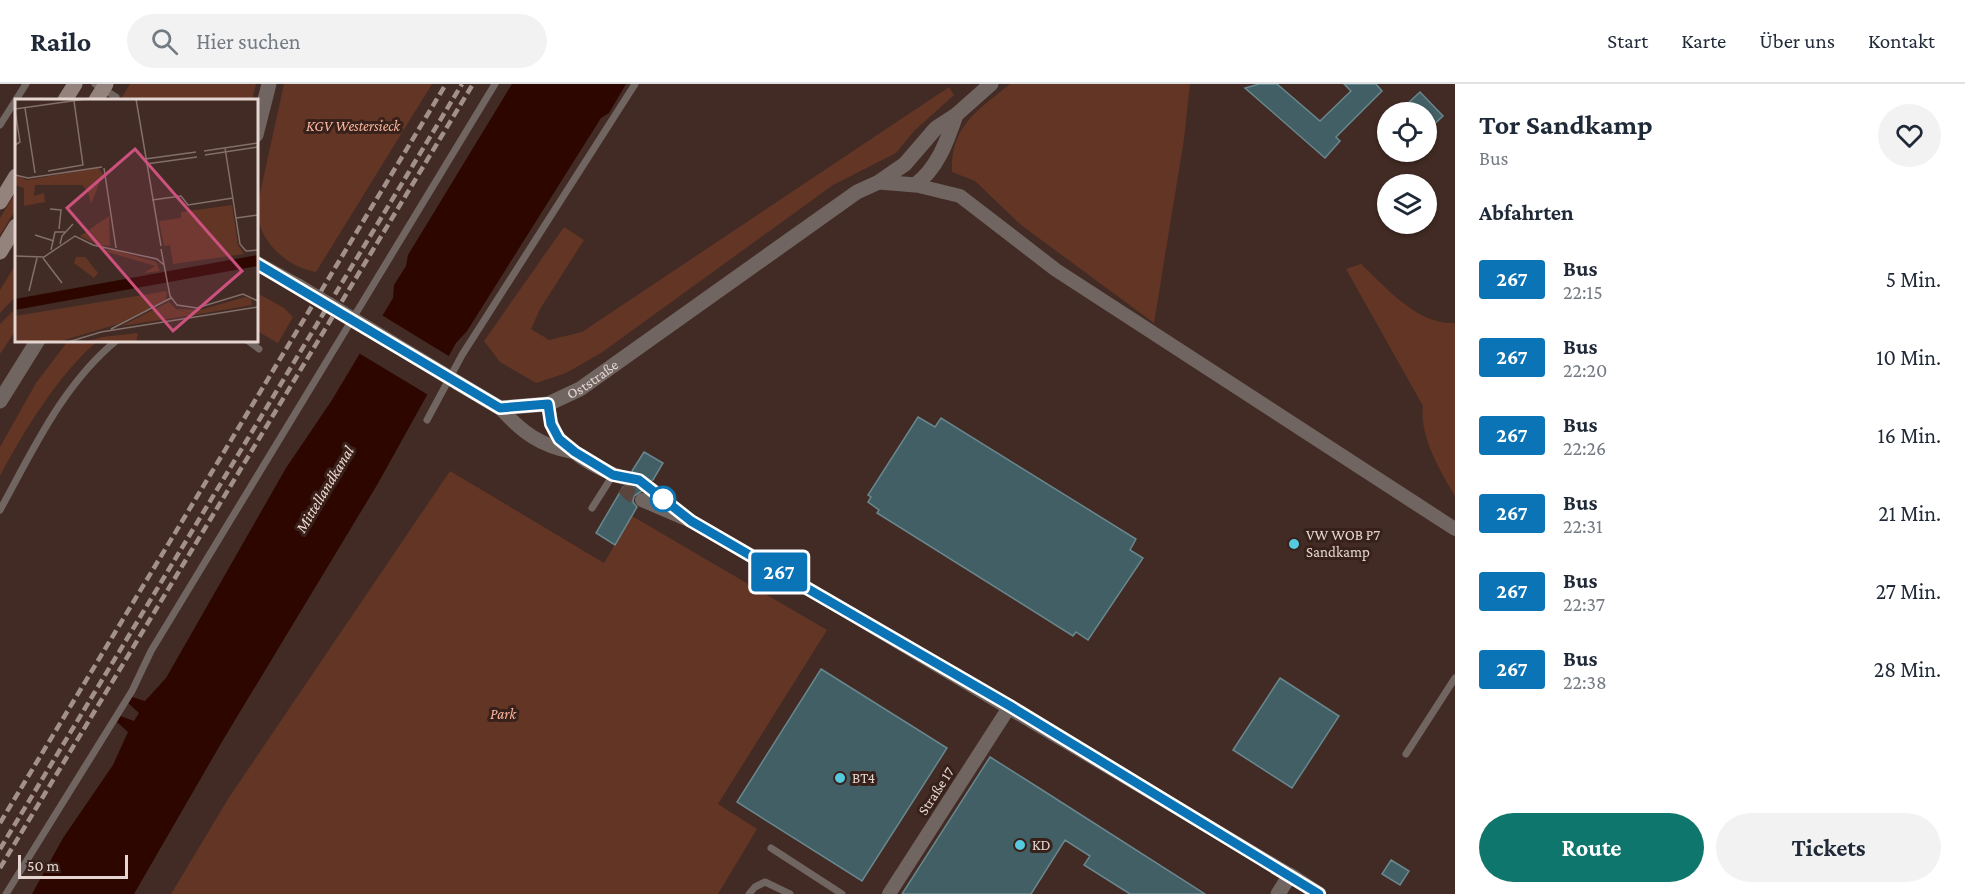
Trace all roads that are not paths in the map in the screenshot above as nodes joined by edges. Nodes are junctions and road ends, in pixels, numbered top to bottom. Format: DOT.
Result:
graph roads {
  1 [pos="26,84"];
  2 [pos="75,84"];
  3 [pos="269,84"];
  4 [pos="495,84"];
  5 [pos="635,84"];
  6 [pos="992,84"];
  7 [pos="16,99"];
  8 [pos="66,99"];
  9 [pos="15,101"];
  10 [pos="956,115"];
  11 [pos="0,125"];
  12 [pos="258,127"];
  13 [pos="15,178"];
  14 [pos="879,182"];
  15 [pos="915,185"];
  16 [pos="0,202"];
  17 [pos="15,228"];
  18 [pos="0,252"];
  19 [pos="258,264"];
  20 [pos="37,342"];
  21 [pos="115,342"];
  22 [pos="250,342"];
  23 [pos="259,349"];
  24 [pos="0,401"];
  25 [pos="548,404"];
  26 [pos="500,408"];
  27 [pos="427,420"];
  28 [pos="575,452"];
  29 [pos="613,475"];
  30 [pos="626,483"];
  31 [pos="646,494"];
  32 [pos="592,508"];
  33 [pos="0,510"];
  34 [pos="1455,529"];
  35 [pos="1455,678"];
  36 [pos="1010,706"];
  37 [pos="1406,754"];
  38 [pos="771,848"];
  39 [pos="1290,875"];
  40 [pos="6,894"];
  41 [pos="749,894"];
  42 [pos="790,894"];
  43 [pos="842,894"];
  44 [pos="889,894"];
  45 [pos="1278,894"];
  46 [pos="1319,894"];
  1 -- 7 [label="lane"];
  2 -- 8 [label="main road"];
  3 -- 12 [label="street"];
  4 -- 40 [label="lane"];
  5 -- 27 [label="lane"];
  6 -- 10 [label="street, Oststraße"];
  9 -- 11 [label="lane"];
  10 -- 14 [label="street, Oststraße"];
  10 -- 15 [label="street"];
  13 -- 16 [label="main road"];
  14 -- 15 [label="street"];
  14 -- 25 [label="street, Oststraße"];
  15 -- 34 [label="street"];
  17 -- 18 [label="main road"];
  19 -- 26 [label="street, bridge"];
  20 -- 24 [label="street"];
  21 -- 33 [label="lane"];
  22 -- 23 [label="lane"];
  25 -- 26 [label="street, Oststraße"];
  25 -- 28 [label="street"];
  26 -- 28 [label="street"];
  28 -- 29 [label="street"];
  29 -- 30 [label="street"];
  29 -- 32 [label="lane"];
  31 -- 36 [label="street"];
  35 -- 37 [label="lane"];
  36 -- 39 [label="street"];
  36 -- 44 [label="street, Straße 17"];
  38 -- 43 [label="lane"];
  39 -- 45 [label="street"];
  39 -- 46 [label="street"];
  41 -- 42 [label="lane"];
}
